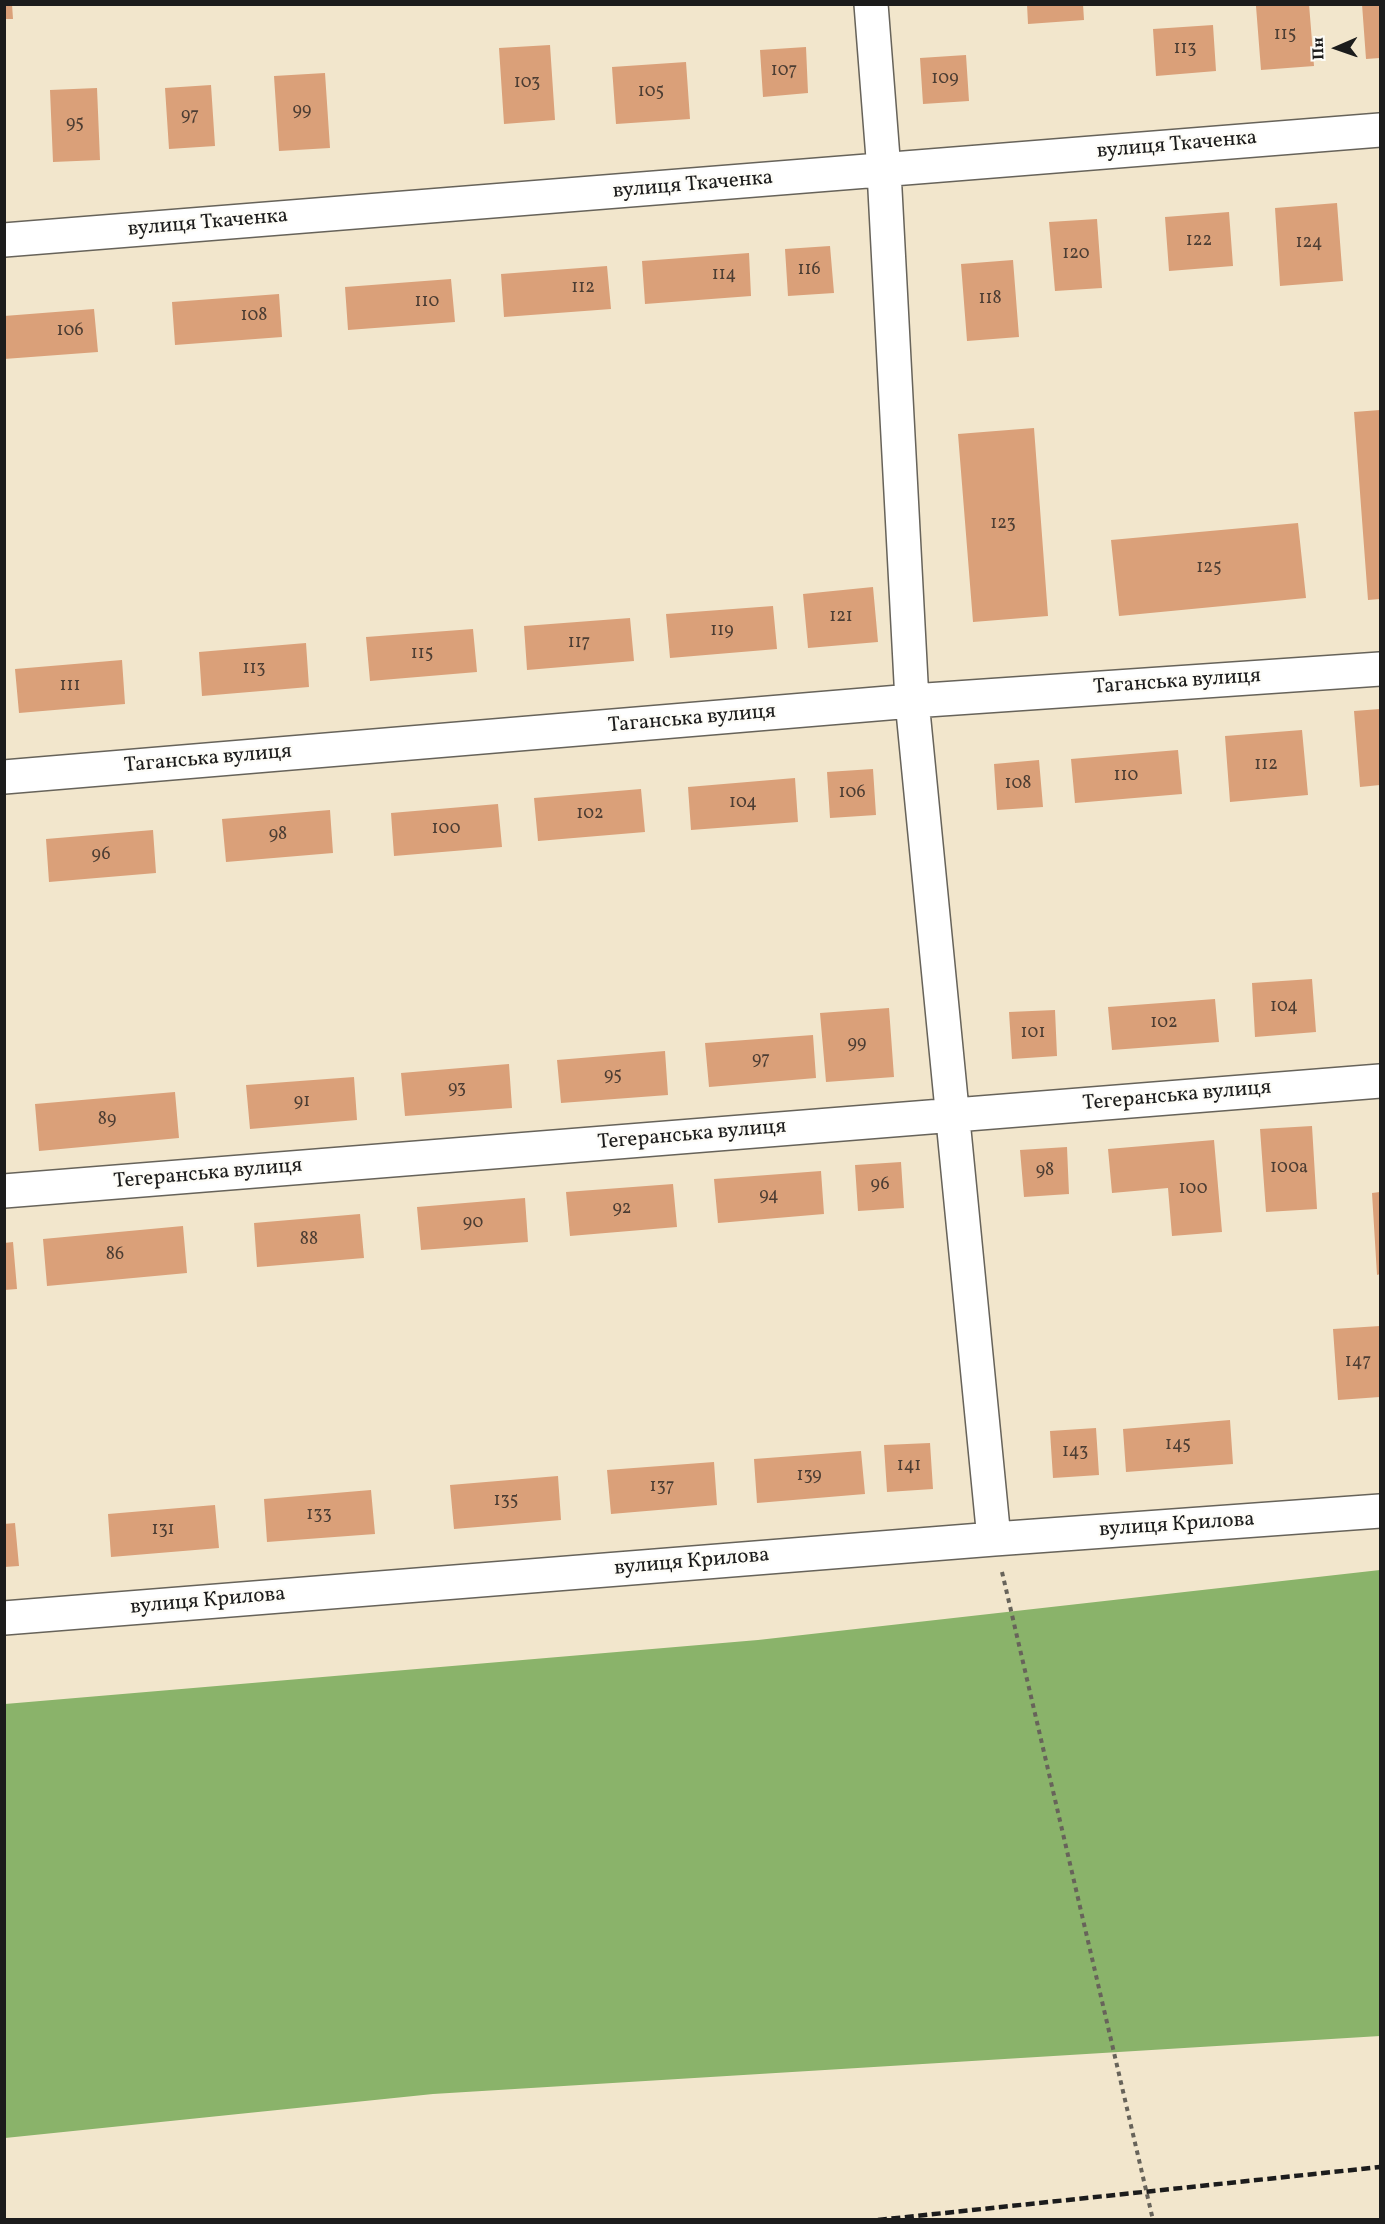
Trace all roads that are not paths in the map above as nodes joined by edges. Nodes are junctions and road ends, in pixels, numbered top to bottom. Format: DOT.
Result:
graph roads {
  1 [pos="871,4"];
  2 [pos="1380,130"];
  3 [pos="884,171"];
  4 [pos="4,240"];
  5 [pos="1380,669"];
  6 [pos="912,701"];
  7 [pos="4,777"];
  8 [pos="1380,1081"];
  9 [pos="952,1115"];
  10 [pos="4,1191"];
  11 [pos="1380,1511"];
  12 [pos="994,1539"];
  13 [pos="4,1618"];
  1 -- 3 [label="street"];
  2 -- 3 [label="street, вулиця Ткаченка"];
  3 -- 4 [label="street, вулиця Ткаченка"];
  3 -- 6 [label="street"];
  5 -- 6 [label="street, Таганська вулиця"];
  6 -- 7 [label="street, Таганська вулиця"];
  6 -- 9 [label="street"];
  8 -- 9 [label="street, Тегеранська вулиця"];
  9 -- 10 [label="street, Тегеранська вулиця"];
  9 -- 12 [label="street"];
  11 -- 12 [label="street, вулиця Крилова"];
  12 -- 13 [label="street, вулиця Крилова"];
}
